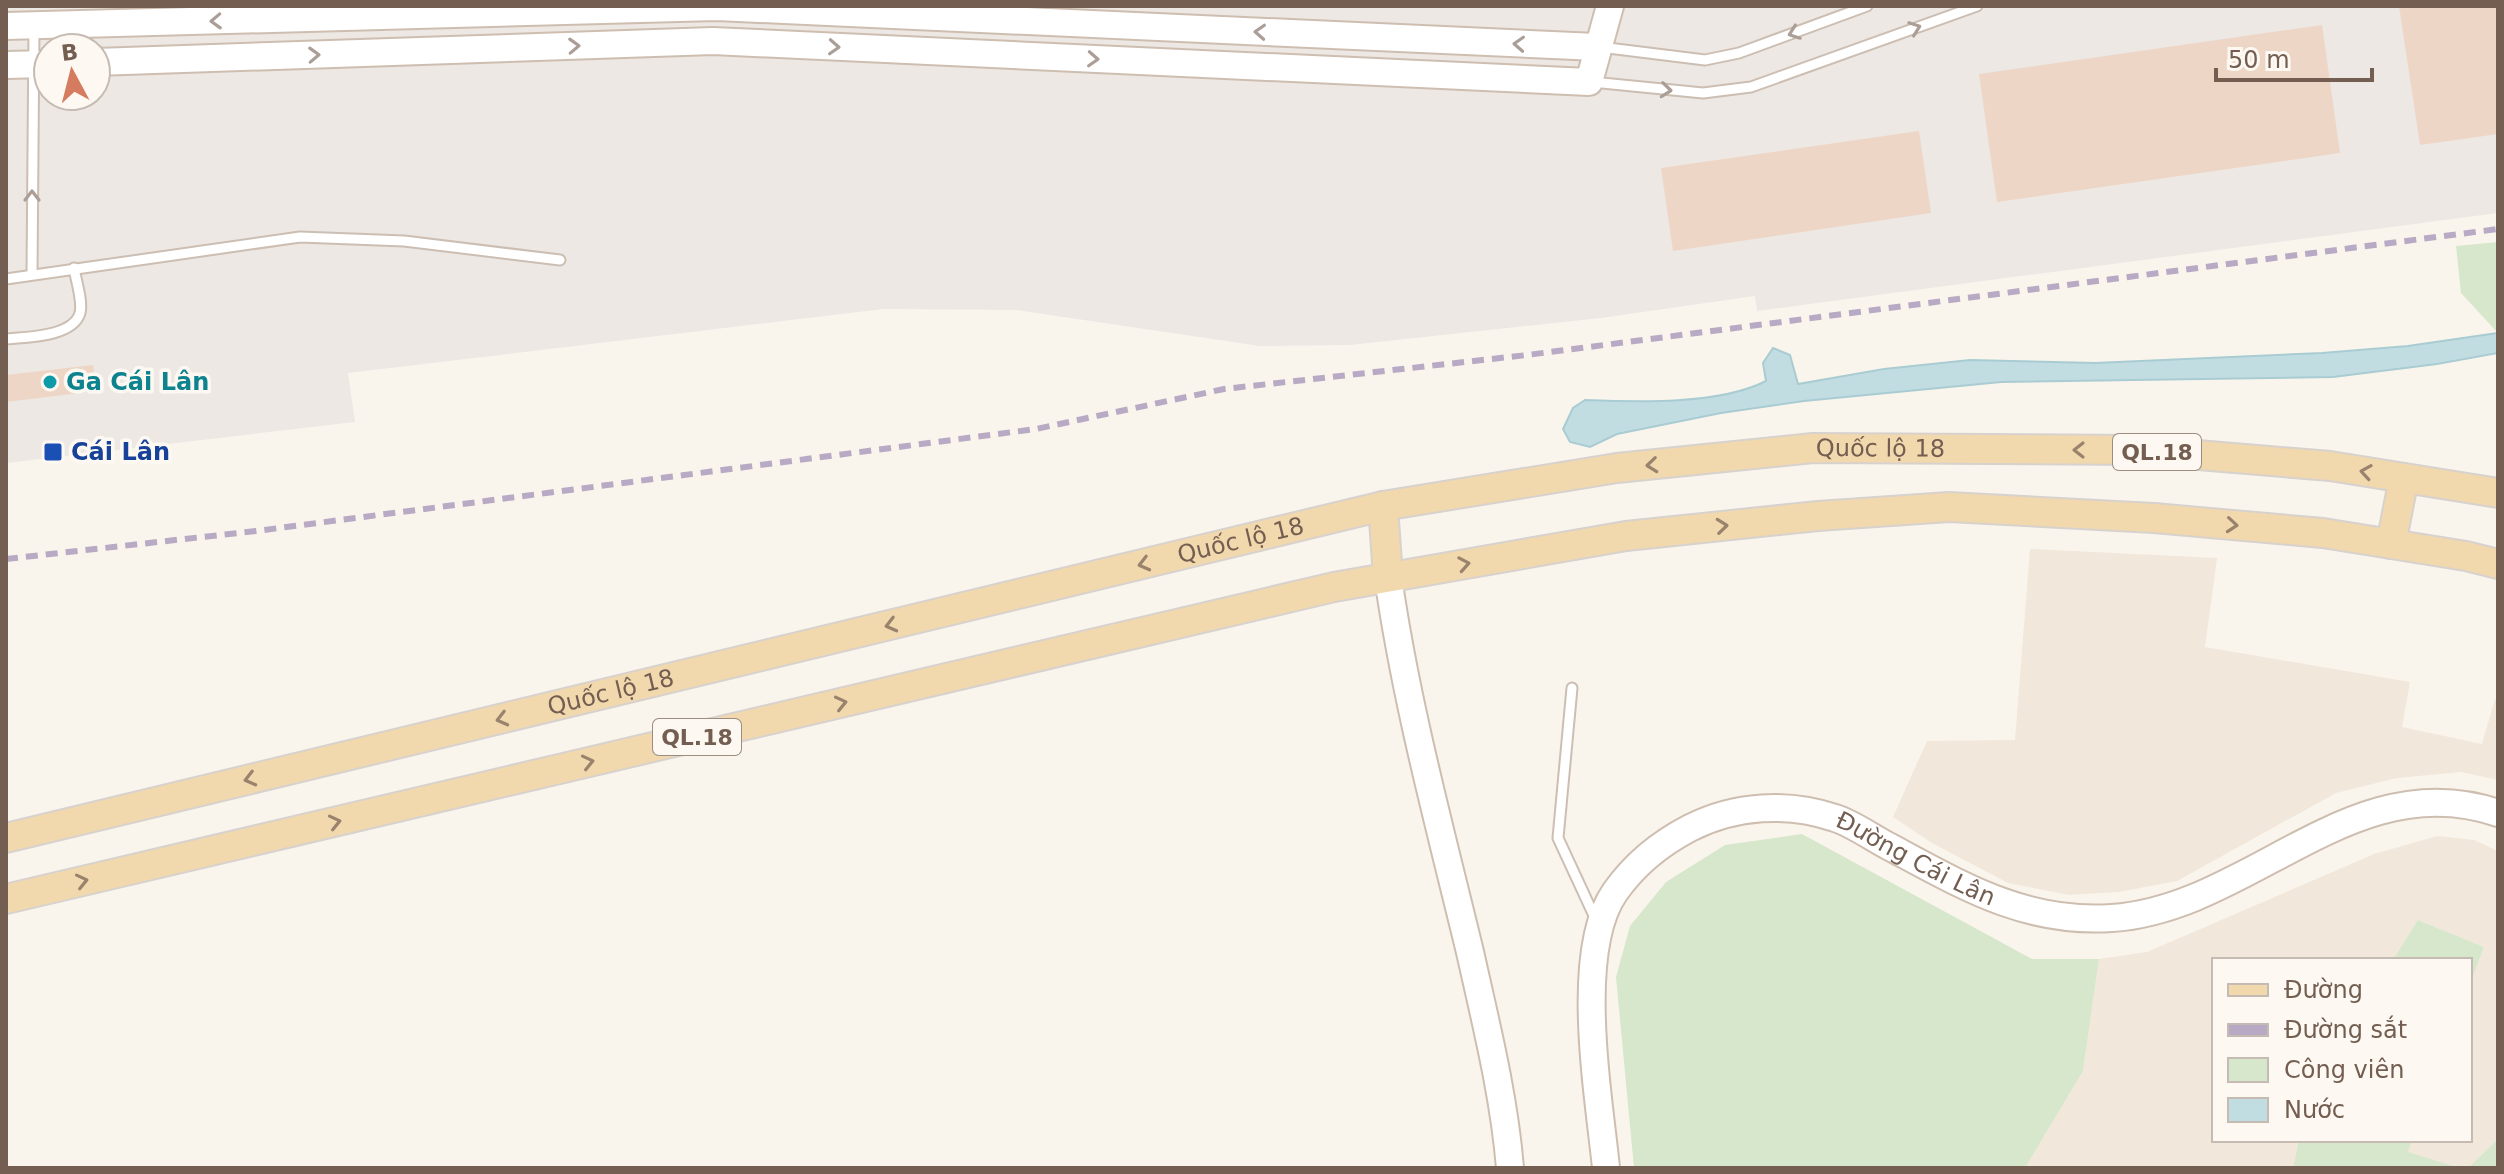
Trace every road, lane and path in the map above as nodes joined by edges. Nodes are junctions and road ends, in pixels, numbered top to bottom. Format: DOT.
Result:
graph roads {
  1 [pos="1610,6"];
  2 [pos="1867,6"];
  3 [pos="1977,6"];
  4 [pos="6,26"];
  5 [pos="34,26"];
  6 [pos="35,32"];
  7 [pos="1597,47"];
  8 [pos="112,61"];
  9 [pos="32,64"];
  10 [pos="6,65"];
  11 [pos="1589,82"];
  12 [pos="39,112"];
  13 [pos="560,260"];
  14 [pos="74,268"];
  15 [pos="32,274"];
  16 [pos="6,279"];
  17 [pos="6,339"];
  18 [pos="2404,478"];
  19 [pos="2498,493"];
  20 [pos="1383,506"];
  21 [pos="2391,544"];
  22 [pos="2498,564"];
  23 [pos="1388,577"];
  24 [pos="1572,688"];
  25 [pos="2498,813"];
  26 [pos="6,838"];
  27 [pos="6,899"];
  28 [pos="1600,930"];
  29 [pos="1510,1168"];
  30 [pos="1606,1168"];
  1 -- 7 [label="main road"];
  2 -- 7 [label="lane, one-way"];
  11 -- 3 [label="lane, one-way"];
  4 -- 5 [label="main road"];
  5 -- 6 [label="lane"];
  7 -- 5 [label="main road, one-way"];
  7 -- 11 [label="main road"];
  8 -- 11 [label="main road, one-way"];
  9 -- 10 [label="main road"];
  15 -- 12 [label="lane, one-way"];
  13 -- 14 [label="lane"];
  14 -- 15 [label="lane"];
  14 -- 17 [label="lane"];
  15 -- 16 [label="lane"];
  18 -- 19 [label="main road, Quốc lộ 18 / QL.18"];
  18 -- 20 [label="main road, Quốc lộ 18 / QL.18, one-way"];
  18 -- 21 [label="main road"];
  20 -- 23 [label="main road"];
  20 -- 26 [label="main road, Quốc lộ 18 / QL.18, one-way"];
  21 -- 22 [label="main road, QL.18"];
  23 -- 21 [label="main road, QL.18, one-way"];
  27 -- 23 [label="main road, QL.18, one-way"];
  23 -- 29 [label="main road"];
  24 -- 28 [label="lane"];
  25 -- 28 [label="main road, Đường Cái Lân"];
  28 -- 30 [label="main road, Đường Cái Lân"];
}
